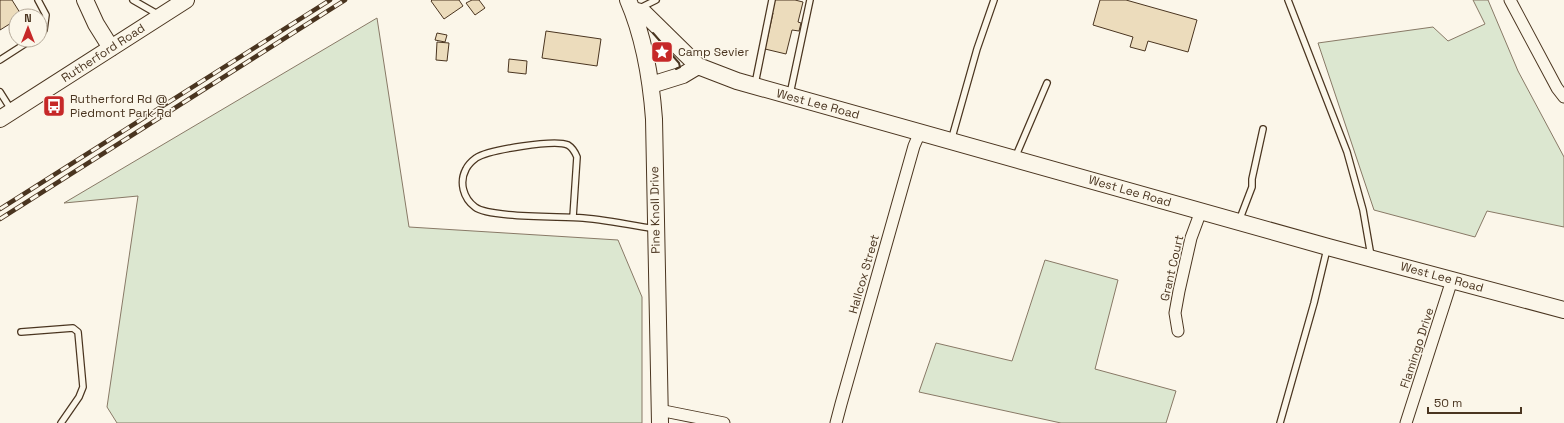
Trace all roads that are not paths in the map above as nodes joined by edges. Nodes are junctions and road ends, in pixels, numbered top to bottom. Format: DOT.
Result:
graph roads {
  1 [pos="85,0"];
  2 [pos="133,0"];
  3 [pos="656,0"];
  4 [pos="772,0"];
  5 [pos="810,0"];
  6 [pos="994,0"];
  7 [pos="1288,0"];
  8 [pos="1510,0"];
  9 [pos="181,1"];
  10 [pos="630,5"];
  11 [pos="161,16"];
  12 [pos="19,48"];
  13 [pos="111,48"];
  14 [pos="0,60"];
  15 [pos="698,66"];
  16 [pos="1047,83"];
  17 [pos="652,85"];
  18 [pos="754,86"];
  19 [pos="0,92"];
  20 [pos="789,96"];
  21 [pos="1564,97"];
  22 [pos="6,115"];
  23 [pos="1263,129"];
  24 [pos="920,132"];
  25 [pos="951,141"];
  26 [pos="1014,159"];
  27 [pos="1201,211"];
  28 [pos="573,217"];
  29 [pos="1238,222"];
  30 [pos="655,229"];
  31 [pos="1328,247"];
  32 [pos="1372,258"];
  33 [pos="1452,280"];
  34 [pos="1564,310"];
  35 [pos="21,332"];
  36 [pos="1178,332"];
  37 [pos="660,416"];
  38 [pos="61,423"];
  39 [pos="724,423"];
  40 [pos="836,423"];
  41 [pos="1280,423"];
  42 [pos="1406,423"];
  1 -- 13 [label="street"];
  2 -- 11 [label="lane"];
  3 -- 10 [label="lane"];
  4 -- 18 [label="lane"];
  5 -- 20 [label="lane"];
  6 -- 25 [label="lane"];
  7 -- 32 [label="lane"];
  8 -- 21 [label="street"];
  9 -- 11 [label="street, Rutherford Road"];
  10 -- 15 [label="street, West Lee Road"];
  10 -- 17 [label="street, Pine Knoll Drive"];
  11 -- 13 [label="street, Rutherford Road"];
  12 -- 14 [label="lane"];
  13 -- 22 [label="street, Rutherford Road"];
  15 -- 17 [label="street"];
  15 -- 18 [label="street, West Lee Road"];
  16 -- 26 [label="lane"];
  17 -- 30 [label="street, Pine Knoll Drive"];
  18 -- 20 [label="street, West Lee Road"];
  19 -- 22 [label="lane"];
  20 -- 24 [label="street, West Lee Road"];
  23 -- 29 [label="lane"];
  24 -- 25 [label="street, West Lee Road"];
  24 -- 40 [label="street, Hallcox Street"];
  25 -- 26 [label="street, West Lee Road"];
  26 -- 27 [label="street, West Lee Road"];
  27 -- 29 [label="street, West Lee Road"];
  27 -- 36 [label="street, Grant Court"];
  28 -- 28 [label="lane"];
  28 -- 30 [label="lane"];
  29 -- 31 [label="street, West Lee Road"];
  30 -- 37 [label="street, Pine Knoll Drive"];
  31 -- 32 [label="street, West Lee Road"];
  31 -- 41 [label="lane"];
  32 -- 33 [label="street, West Lee Road"];
  33 -- 34 [label="street, West Lee Road"];
  33 -- 42 [label="street, Flamingo Drive"];
  35 -- 38 [label="lane"];
  37 -- 39 [label="street"];
}
